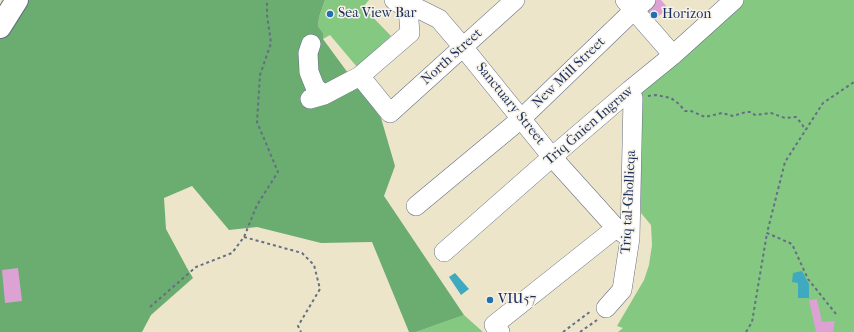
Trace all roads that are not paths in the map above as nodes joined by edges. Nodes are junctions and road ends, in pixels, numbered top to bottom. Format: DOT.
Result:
graph roads {
  1 [pos="17,0"];
  2 [pos="515,0"];
  3 [pos="734,0"];
  4 [pos="412,4"];
  5 [pos="635,4"];
  6 [pos="0,27"];
  7 [pos="311,44"];
  8 [pos="463,47"];
  9 [pos="673,55"];
  10 [pos="360,76"];
  11 [pos="631,94"];
  12 [pos="522,118"];
  13 [pos="552,156"];
  14 [pos="416,206"];
  15 [pos="623,233"];
  16 [pos="444,252"];
  17 [pos="600,308"];
  18 [pos="497,328"];
  1 -- 6 [label="main road"];
  2 -- 8 [label="street, North Street"];
  3 -- 9 [label="street, Triq Ġnien Ingraw"];
  4 -- 8 [label="street, Sanctuary Street"];
  4 -- 10 [label="street"];
  5 -- 9 [label="street"];
  5 -- 12 [label="street, New Mill Street"];
  7 -- 10 [label="street"];
  8 -- 10 [label="street, North Street"];
  8 -- 12 [label="street, Sanctuary Street"];
  9 -- 11 [label="street, Triq Ġnien Ingraw"];
  11 -- 13 [label="street, Triq Ġnien Ingraw"];
  11 -- 15 [label="street, Triq tal-Għollieqa"];
  12 -- 13 [label="street, Sanctuary Street"];
  12 -- 14 [label="street, New Mill Street"];
  13 -- 15 [label="street, Sanctuary Street"];
  13 -- 16 [label="street, Triq Ġnien Ingraw"];
  15 -- 17 [label="street, Triq tal-Għollieqa"];
  15 -- 18 [label="street"];
}
